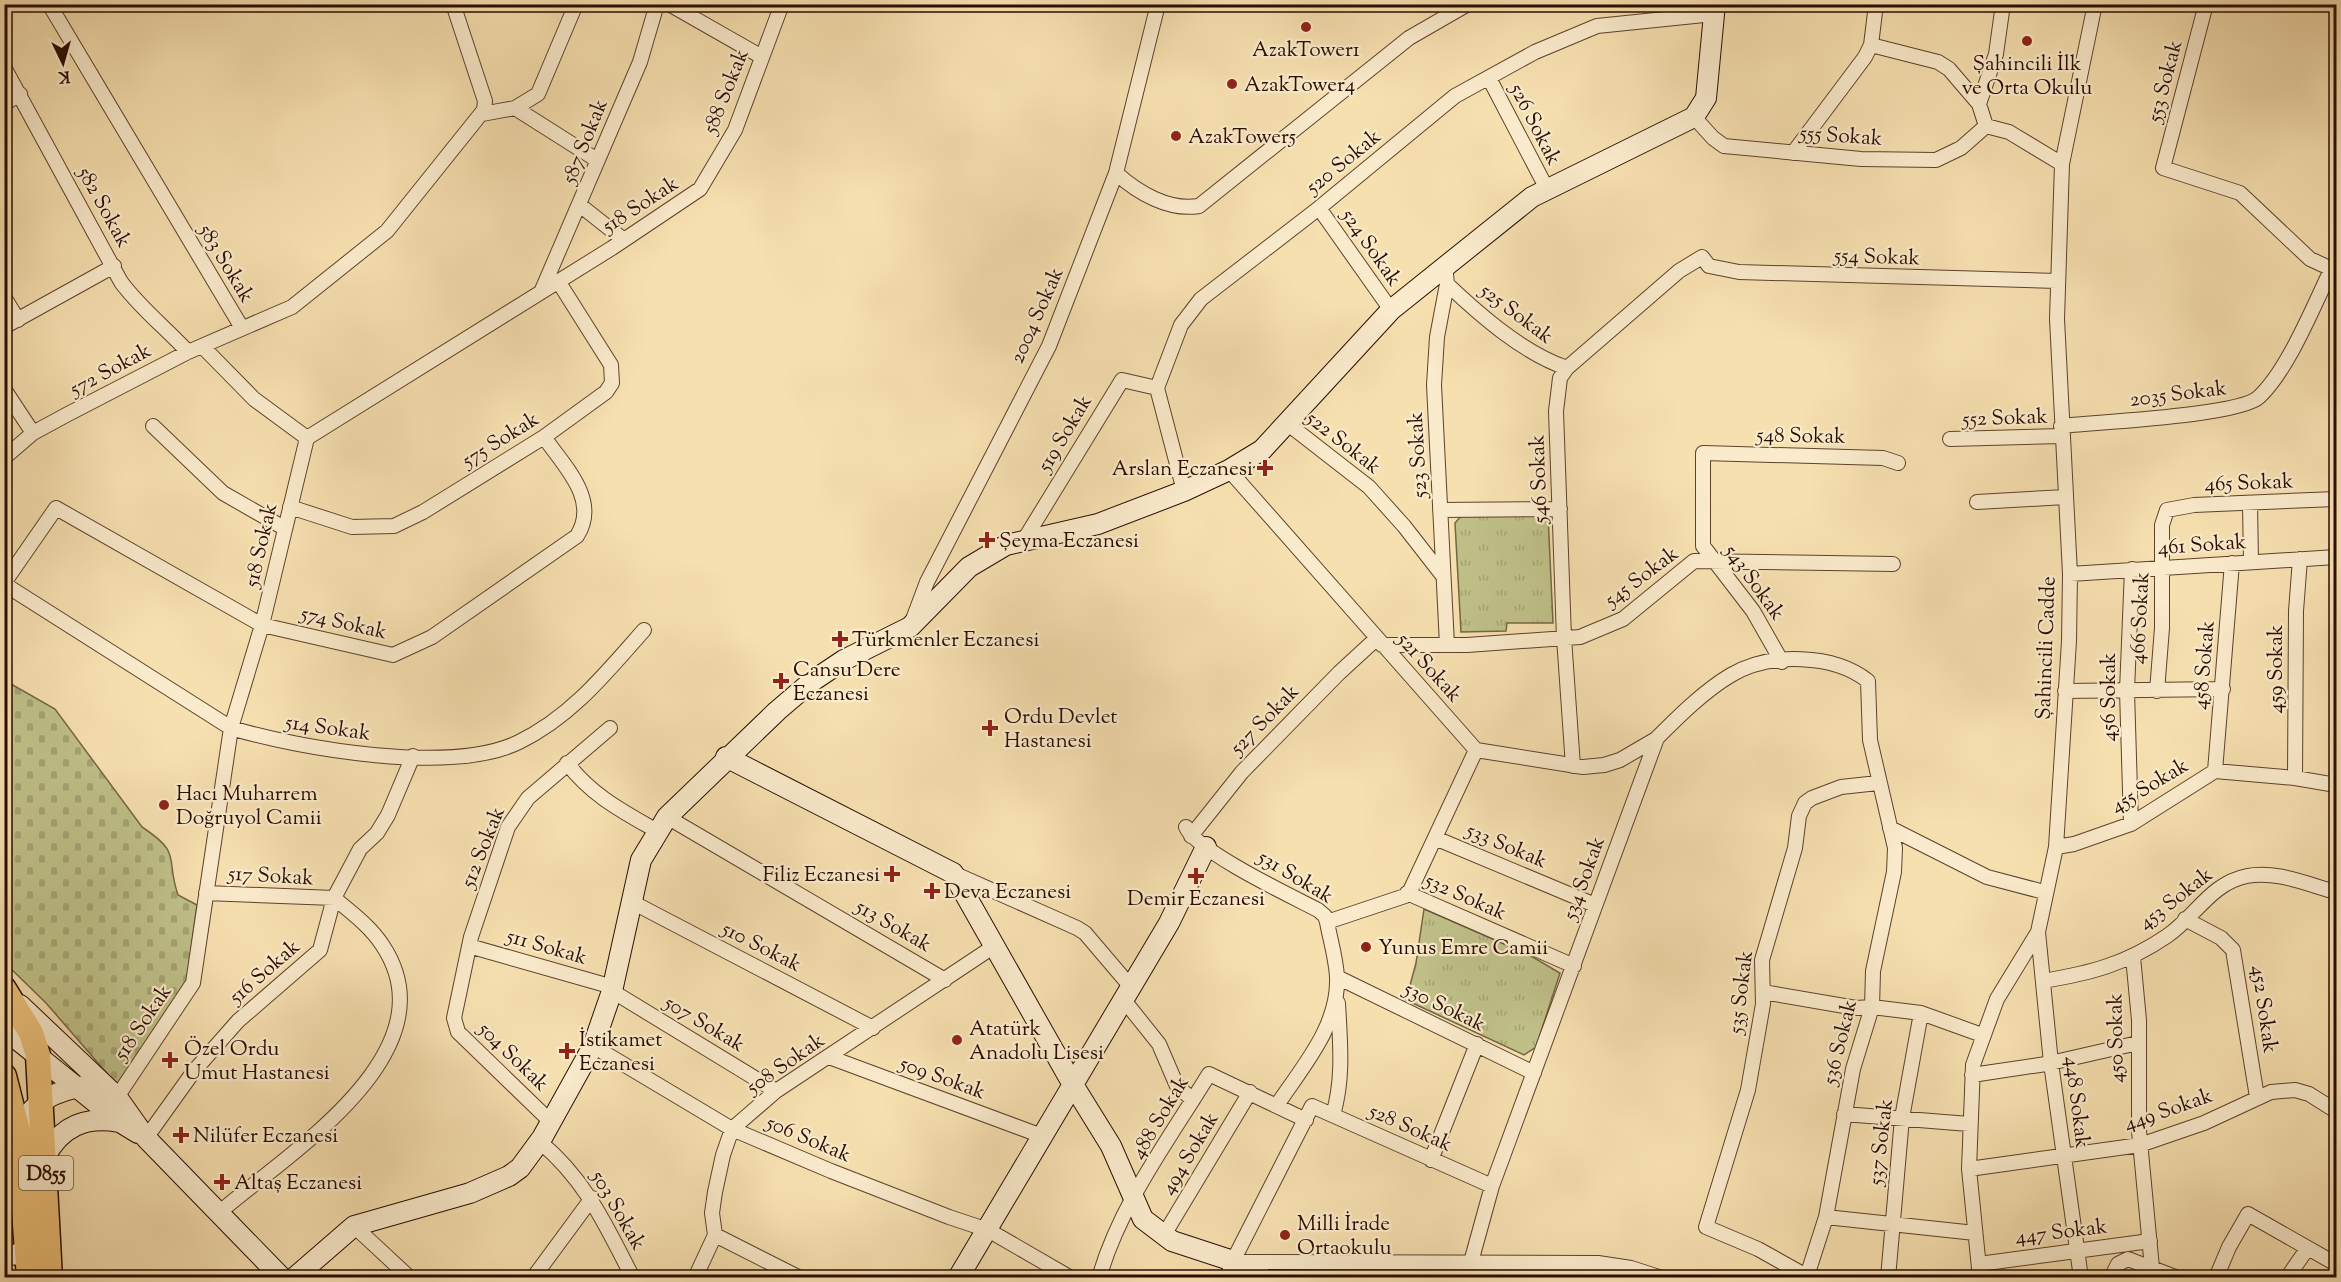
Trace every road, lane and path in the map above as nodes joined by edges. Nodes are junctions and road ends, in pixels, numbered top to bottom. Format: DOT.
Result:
graph roads {
  1 [pos="49,4"];
  2 [pos="453,4"];
  3 [pos="576,4"];
  4 [pos="657,4"];
  5 [pos="669,4"];
  6 [pos="782,4"];
  7 [pos="1158,4"];
  8 [pos="1468,4"];
  9 [pos="1876,4"];
  10 [pos="2003,4"];
  11 [pos="2095,4"];
  12 [pos="2206,4"];
  13 [pos="1714,9"];
  14 [pos="1871,45"];
  15 [pos="762,57"];
  16 [pos="4,68"];
  17 [pos="1489,78"];
  18 [pos="20,94"];
  19 [pos="4,104"];
  20 [pos="1979,104"];
  21 [pos="515,108"];
  22 [pos="480,117"];
  23 [pos="1694,117"];
  24 [pos="1986,126"];
  25 [pos="1793,153"];
  26 [pos="597,160"];
  27 [pos="2062,164"];
  28 [pos="1116,173"];
  29 [pos="700,189"];
  30 [pos="1546,189"];
  31 [pos="581,206"];
  32 [pos="1319,208"];
  33 [pos="624,240"];
  34 [pos="1702,257"];
  35 [pos="114,266"];
  36 [pos="2334,271"];
  37 [pos="1446,274"];
  38 [pos="558,281"];
  39 [pos="2057,281"];
  40 [pos="543,290"];
  41 [pos="4,297"];
  42 [pos="1391,310"];
  43 [pos="18,320"];
  44 [pos="4,327"];
  45 [pos="242,328"];
  46 [pos="203,347"];
  47 [pos="188,352"];
  48 [pos="1568,368"];
  49 [pos="1157,388"];
  50 [pos="4,389"];
  51 [pos="1288,424"];
  52 [pos="153,426"];
  53 [pos="2061,431"];
  54 [pos="33,433"];
  55 [pos="544,437"];
  56 [pos="307,438"];
  57 [pos="1950,440"];
  58 [pos="1702,453"];
  59 [pos="4,458"];
  60 [pos="1898,464"];
  61 [pos="1228,470"];
  62 [pos="1184,491"];
  63 [pos="2065,497"];
  64 [pos="2337,499"];
  65 [pos="1977,502"];
  66 [pos="2250,504"];
  67 [pos="290,507"];
  68 [pos="1560,509"];
  69 [pos="1440,510"];
  70 [pos="2165,512"];
  71 [pos="284,528"];
  72 [pos="1024,540"];
  73 [pos="2337,557"];
  74 [pos="2300,559"];
  75 [pos="1713,560"];
  76 [pos="2251,561"];
  77 [pos="2232,563"];
  78 [pos="1893,564"];
  79 [pos="2163,567"];
  80 [pos="2132,569"];
  81 [pos="2070,574"];
  82 [pos="1443,576"];
  83 [pos="4,583"];
  84 [pos="262,625"];
  85 [pos="910,627"];
  86 [pos="644,630"];
  87 [pos="1564,638"];
  88 [pos="1379,642"];
  89 [pos="1447,645"];
  90 [pos="1782,662"];
  91 [pos="1868,681"];
  92 [pos="2223,689"];
  93 [pos="2065,691"];
  94 [pos="2127,691"];
  95 [pos="2157,691"];
  96 [pos="231,728"];
  97 [pos="610,728"];
  98 [pos="1657,738"];
  99 [pos="1476,750"];
  100 [pos="413,756"];
  101 [pos="726,757"];
  102 [pos="567,763"];
  103 [pos="1573,766"];
  104 [pos="2216,771"];
  105 [pos="2295,778"];
  106 [pos="1878,783"];
  107 [pos="2337,785"];
  108 [pos="662,824"];
  109 [pos="2131,824"];
  110 [pos="1890,828"];
  111 [pos="1191,835"];
  112 [pos="1435,838"];
  113 [pos="2056,847"];
  114 [pos="953,873"];
  115 [pos="2044,892"];
  116 [pos="2337,892"];
  117 [pos="206,893"];
  118 [pos="1407,893"];
  119 [pos="334,898"];
  120 [pos="632,902"];
  121 [pos="1595,905"];
  122 [pos="2185,919"];
  123 [pos="1327,922"];
  124 [pos="2038,932"];
  125 [pos="469,946"];
  126 [pos="993,947"];
  127 [pos="2133,957"];
  128 [pos="1574,966"];
  129 [pos="1337,977"];
  130 [pos="945,980"];
  131 [pos="2043,981"];
  132 [pos="612,989"];
  133 [pos="7,992"];
  134 [pos="1764,992"];
  135 [pos="1127,993"];
  136 [pos="1872,1007"];
  137 [pos="1921,1013"];
  138 [pos="454,1018"];
  139 [pos="873,1028"];
  140 [pos="4,1029"];
  141 [pos="1982,1035"];
  142 [pos="2138,1043"];
  143 [pos="1477,1044"];
  144 [pos="593,1046"];
  145 [pos="829,1058"];
  146 [pos="39,1063"];
  147 [pos="2051,1063"];
  148 [pos="1534,1073"];
  149 [pos="1972,1075"];
  150 [pos="4,1076"];
  151 [pos="1072,1083"];
  152 [pos="78,1088"];
  153 [pos="776,1091"];
  154 [pos="112,1092"];
  155 [pos="1250,1092"];
  156 [pos="2257,1097"];
  157 [pos="1193,1100"];
  158 [pos="42,1101"];
  159 [pos="1277,1105"];
  160 [pos="2337,1111"];
  161 [pos="1333,1114"];
  162 [pos="1844,1114"];
  163 [pos="1902,1118"];
  164 [pos="1306,1120"];
  165 [pos="550,1121"];
  166 [pos="120,1122"];
  167 [pos="1969,1124"];
  168 [pos="732,1129"];
  169 [pos="18,1131"];
  170 [pos="1042,1136"];
  171 [pos="146,1138"];
  172 [pos="540,1142"];
  173 [pos="2140,1145"];
  174 [pos="2064,1156"];
  175 [pos="45,1157"];
  176 [pos="1431,1160"];
  177 [pos="1969,1169"];
  178 [pos="1492,1186"];
  179 [pos="592,1198"];
  180 [pos="1134,1199"];
  181 [pos="220,1212"];
  182 [pos="1826,1217"];
  183 [pos="354,1226"];
  184 [pos="1891,1226"];
  185 [pos="988,1230"];
  186 [pos="1975,1233"];
  187 [pos="2149,1234"];
  188 [pos="715,1235"];
  189 [pos="1164,1235"];
  190 [pos="2078,1249"];
  191 [pos="2307,1249"];
  192 [pos="20,1262"];
  193 [pos="1471,1262"];
  194 [pos="2337,1264"];
  195 [pos="1232,1267"];
  196 [pos="2152,1269"];
  197 [pos="1980,1271"];
  198 [pos="1068,1277"];
  199 [pos="1808,1277"];
  200 [pos="50,1278"];
  201 [pos="282,1278"];
  202 [pos="294,1278"];
  203 [pos="410,1278"];
  204 [pos="533,1278"];
  205 [pos="633,1278"];
  206 [pos="695,1278"];
  207 [pos="800,1278"];
  208 [pos="958,1278"];
  209 [pos="971,1278"];
  210 [pos="1099,1278"];
  211 [pos="1263,1278"];
  212 [pos="1662,1278"];
  213 [pos="1888,1278"];
  214 [pos="2081,1278"];
  215 [pos="2111,1278"];
  216 [pos="2178,1278"];
  217 [pos="2216,1278"];
  218 [pos="2287,1278"];
  1 -- 45 [label="street, 583 Sokak"];
  2 -- 22 [label="street"];
  3 -- 21 [label="street"];
  4 -- 26 [label="street, 587 Sokak"];
  5 -- 15 [label="street"];
  6 -- 15 [label="street, 588 Sokak"];
  7 -- 28 [label="street, 2004 Sokak"];
  8 -- 28 [label="street"];
  9 -- 14 [label="street"];
  10 -- 20 [label="street"];
  11 -- 27 [label="street, Şahincili Cadde"];
  12 -- 36 [label="street, 553 Sokak"];
  13 -- 17 [label="street, 520 Sokak"];
  13 -- 23 [label="street"];
  14 -- 20 [label="street"];
  14 -- 25 [label="street"];
  15 -- 29 [label="street, 588 Sokak"];
  16 -- 18 [label="street, 582 Sokak"];
  17 -- 30 [label="street, 526 Sokak"];
  17 -- 32 [label="street, 520 Sokak"];
  18 -- 19 [label="street"];
  18 -- 35 [label="street, 582 Sokak"];
  20 -- 24 [label="street"];
  21 -- 22 [label="street"];
  21 -- 26 [label="street"];
  22 -- 45 [label="street, 583 Sokak"];
  23 -- 25 [label="street, 555 Sokak"];
  23 -- 30 [label="street"];
  24 -- 25 [label="street, 555 Sokak"];
  24 -- 27 [label="street"];
  26 -- 31 [label="street, 587 Sokak"];
  27 -- 39 [label="street, Şahincili Cadde"];
  28 -- 85 [label="street, 2004 Sokak"];
  29 -- 33 [label="street, 518 Sokak"];
  30 -- 37 [label="street"];
  31 -- 33 [label="street"];
  31 -- 40 [label="street, 587 Sokak"];
  32 -- 42 [label="street, 524 Sokak"];
  32 -- 49 [label="street, 520 Sokak"];
  33 -- 38 [label="street, 518 Sokak"];
  34 -- 39 [label="street, 554 Sokak"];
  34 -- 48 [label="street, 546 Sokak"];
  35 -- 43 [label="street"];
  35 -- 47 [label="street, 582 Sokak"];
  36 -- 53 [label="street, 2035 Sokak"];
  37 -- 42 [label="street"];
  37 -- 48 [label="street, 525 Sokak"];
  37 -- 69 [label="street, 523 Sokak"];
  38 -- 40 [label="street, 518 Sokak"];
  38 -- 55 [label="street, 575 Sokak"];
  39 -- 53 [label="street, Şahincili Cadde"];
  40 -- 56 [label="street, 518 Sokak"];
  41 -- 43 [label="street"];
  42 -- 51 [label="street"];
  43 -- 44 [label="street"];
  45 -- 46 [label="street, 572 Sokak"];
  46 -- 47 [label="street, 572 Sokak"];
  46 -- 56 [label="street"];
  47 -- 54 [label="street, 572 Sokak"];
  48 -- 68 [label="street, 546 Sokak"];
  49 -- 62 [label="street"];
  49 -- 72 [label="street, 519 Sokak"];
  50 -- 54 [label="street"];
  51 -- 61 [label="street"];
  51 -- 82 [label="street, 522 Sokak"];
  52 -- 71 [label="street"];
  53 -- 57 [label="street, 552 Sokak"];
  53 -- 63 [label="street, Şahincili Cadde"];
  54 -- 59 [label="street, 572 Sokak"];
  55 -- 67 [label="street, 575 Sokak"];
  55 -- 84 [label="street, 574 Sokak"];
  56 -- 67 [label="street, 518 Sokak"];
  58 -- 60 [label="street, 548 Sokak"];
  58 -- 75 [label="street, 543 Sokak"];
  61 -- 62 [label="street"];
  61 -- 88 [label="street, 521 Sokak"];
  62 -- 72 [label="street"];
  63 -- 65 [label="street"];
  63 -- 81 [label="street, Şahincili Cadde"];
  64 -- 66 [label="street, 465 Sokak"];
  66 -- 70 [label="street, 465 Sokak"];
  66 -- 76 [label="street"];
  67 -- 71 [label="street, 518 Sokak"];
  68 -- 69 [label="street"];
  68 -- 87 [label="street, 546 Sokak"];
  69 -- 82 [label="street, 523 Sokak"];
  70 -- 79 [label="street, 466 Sokak"];
  71 -- 84 [label="street, 518 Sokak"];
  72 -- 85 [label="street"];
  73 -- 74 [label="street, 461 Sokak"];
  74 -- 76 [label="street, 461 Sokak"];
  74 -- 105 [label="street, 459 Sokak"];
  75 -- 78 [label="street, 545 Sokak"];
  75 -- 87 [label="street, 545 Sokak"];
  75 -- 90 [label="street, 543 Sokak"];
  76 -- 77 [label="street, 461 Sokak"];
  77 -- 79 [label="street, 461 Sokak"];
  77 -- 92 [label="street, 458 Sokak"];
  79 -- 80 [label="street, 461 Sokak"];
  79 -- 95 [label="street, 466 Sokak"];
  80 -- 81 [label="street, 461 Sokak"];
  80 -- 94 [label="street, 456 Sokak"];
  81 -- 93 [label="street, Şahincili Cadde"];
  82 -- 89 [label="street, 523 Sokak"];
  83 -- 84 [label="street, 574 Sokak"];
  83 -- 96 [label="street, 514 Sokak"];
  84 -- 96 [label="street, 518 Sokak"];
  85 -- 101 [label="street"];
  86 -- 100 [label="street, 514 Sokak"];
  87 -- 89 [label="street, 545 Sokak"];
  87 -- 103 [label="street, 546 Sokak"];
  88 -- 89 [label="street, 545 Sokak"];
  88 -- 99 [label="street, 521 Sokak"];
  88 -- 111 [label="street, 527 Sokak"];
  90 -- 91 [label="street, 534 Sokak"];
  90 -- 98 [label="street, 534 Sokak"];
  91 -- 106 [label="street, 536 Sokak"];
  92 -- 95 [label="street"];
  92 -- 104 [label="street, 458 Sokak"];
  93 -- 94 [label="street"];
  93 -- 113 [label="street, Şahincili Cadde"];
  94 -- 95 [label="street"];
  94 -- 109 [label="street, 456 Sokak"];
  96 -- 100 [label="street, 514 Sokak"];
  96 -- 117 [label="street, 518 Sokak"];
  97 -- 102 [label="street, 512 Sokak"];
  98 -- 103 [label="street"];
  98 -- 121 [label="street, 534 Sokak"];
  99 -- 103 [label="street"];
  99 -- 112 [label="street"];
  100 -- 119 [label="street, 516 Sokak"];
  101 -- 108 [label="street"];
  101 -- 114 [label="street"];
  102 -- 108 [label="street, 513 Sokak"];
  102 -- 125 [label="street, 512 Sokak"];
  104 -- 105 [label="street, 455 Sokak"];
  104 -- 109 [label="street, 455 Sokak"];
  105 -- 107 [label="street, 455 Sokak"];
  106 -- 110 [label="street, 536 Sokak"];
  106 -- 134 [label="street, 535 Sokak"];
  108 -- 120 [label="street"];
  108 -- 130 [label="street, 513 Sokak"];
  109 -- 113 [label="street, 455 Sokak"];
  110 -- 115 [label="street"];
  110 -- 136 [label="street, 536 Sokak"];
  111 -- 123 [label="street, 531 Sokak"];
  111 -- 135 [label="street"];
  112 -- 118 [label="street"];
  112 -- 121 [label="street, 533 Sokak"];
  113 -- 115 [label="street, Şahincili Cadde"];
  114 -- 126 [label="street"];
  114 -- 135 [label="street"];
  115 -- 124 [label="street, Şahincili Cadde"];
  116 -- 122 [label="street, 453 Sokak"];
  117 -- 119 [label="street, 517 Sokak"];
  117 -- 154 [label="street, 518 Sokak"];
  118 -- 123 [label="street, 531 Sokak"];
  118 -- 128 [label="street, 532 Sokak"];
  119 -- 171 [label="street, 516 Sokak"];
  119 -- 181 [label="street"];
  120 -- 132 [label="street"];
  120 -- 139 [label="street, 510 Sokak"];
  121 -- 128 [label="street, 534 Sokak"];
  122 -- 127 [label="street, 453 Sokak"];
  122 -- 156 [label="street, 452 Sokak"];
  123 -- 129 [label="street"];
  124 -- 131 [label="street, 448 Sokak"];
  124 -- 141 [label="street, Şahincili Cadde"];
  125 -- 132 [label="street, 511 Sokak"];
  125 -- 138 [label="street, 512 Sokak"];
  126 -- 130 [label="street, 508 Sokak"];
  126 -- 151 [label="street"];
  127 -- 131 [label="street, 453 Sokak"];
  127 -- 142 [label="street, 450 Sokak"];
  128 -- 148 [label="street, 534 Sokak"];
  129 -- 143 [label="street, 530 Sokak"];
  129 -- 159 [label="street"];
  129 -- 161 [label="street"];
  130 -- 139 [label="street, 508 Sokak"];
  131 -- 147 [label="street, 448 Sokak"];
  132 -- 144 [label="street"];
  132 -- 153 [label="street, 507 Sokak"];
  133 -- 146 [label="highway, D855"];
  133 -- 154 [label="street"];
  134 -- 136 [label="street"];
  134 -- 199 [label="street, 535 Sokak"];
  135 -- 151 [label="street"];
  135 -- 157 [label="street"];
  136 -- 137 [label="street"];
  136 -- 162 [label="street, 536 Sokak"];
  137 -- 141 [label="street"];
  137 -- 163 [label="street, 537 Sokak"];
  138 -- 165 [label="street, 504 Sokak"];
  139 -- 145 [label="street, 508 Sokak"];
  140 -- 146 [label="street"];
  141 -- 149 [label="street, Şahincili Cadde"];
  142 -- 147 [label="street"];
  142 -- 173 [label="street, 450 Sokak"];
  143 -- 148 [label="street, 530 Sokak"];
  143 -- 176 [label="street"];
  144 -- 165 [label="street"];
  144 -- 168 [label="street, 506 Sokak"];
  145 -- 153 [label="street, 508 Sokak"];
  145 -- 170 [label="street, 509 Sokak"];
  146 -- 152 [label="street"];
  146 -- 158 [label="highway, D855"];
  147 -- 149 [label="street"];
  147 -- 174 [label="street, 448 Sokak"];
  148 -- 178 [label="street, 534 Sokak"];
  149 -- 167 [label="street, Şahincili Cadde"];
  150 -- 169 [label="highway, D855"];
  151 -- 170 [label="street"];
  151 -- 180 [label="street"];
  152 -- 154 [label="street"];
  152 -- 158 [label="street"];
  152 -- 166 [label="street"];
  153 -- 168 [label="street, 508 Sokak"];
  154 -- 171 [label="street"];
  155 -- 157 [label="street, 488 Sokak"];
  155 -- 159 [label="street, 488 Sokak"];
  155 -- 189 [label="street, 494 Sokak"];
  156 -- 160 [label="street, 449 Sokak"];
  156 -- 173 [label="street, 449 Sokak"];
  157 -- 180 [label="street, 488 Sokak"];
  158 -- 169 [label="street"];
  158 -- 175 [label="highway, D855"];
  159 -- 164 [label="street, 488 Sokak"];
  161 -- 164 [label="street, 528 Sokak"];
  161 -- 176 [label="street, 528 Sokak"];
  162 -- 163 [label="street"];
  162 -- 182 [label="street, 536 Sokak"];
  163 -- 167 [label="street"];
  163 -- 184 [label="street, 537 Sokak"];
  164 -- 195 [label="street"];
  165 -- 172 [label="street"];
  166 -- 171 [label="street"];
  166 -- 175 [label="street"];
  167 -- 177 [label="street, Şahincili Cadde"];
  168 -- 185 [label="street, 506 Sokak"];
  168 -- 188 [label="street"];
  169 -- 192 [label="highway, D855"];
  170 -- 185 [label="street"];
  171 -- 181 [label="street"];
  172 -- 179 [label="street, 503 Sokak"];
  172 -- 183 [label="street"];
  173 -- 174 [label="street, 449 Sokak"];
  173 -- 187 [label="street, 450 Sokak"];
  174 -- 177 [label="street, 449 Sokak"];
  174 -- 190 [label="street, 448 Sokak"];
  175 -- 200 [label="highway, D855"];
  176 -- 178 [label="street, 528 Sokak"];
  177 -- 186 [label="street, Şahincili Cadde"];
  178 -- 193 [label="street, 534 Sokak"];
  179 -- 204 [label="street"];
  179 -- 205 [label="street, 503 Sokak"];
  180 -- 189 [label="street"];
  180 -- 210 [label="street, 488 Sokak"];
  181 -- 201 [label="street"];
  182 -- 184 [label="street"];
  182 -- 199 [label="street, 536 Sokak"];
  183 -- 202 [label="street"];
  183 -- 203 [label="street"];
  184 -- 186 [label="street"];
  184 -- 213 [label="street, 537 Sokak"];
  185 -- 198 [label="street, 506 Sokak"];
  185 -- 208 [label="street"];
  185 -- 209 [label="street"];
  186 -- 197 [label="street, Şahincili Cadde"];
  187 -- 190 [label="street, 447 Sokak"];
  187 -- 196 [label="street, 450 Sokak"];
  188 -- 206 [label="street"];
  188 -- 207 [label="street"];
  189 -- 195 [label="street"];
  190 -- 197 [label="street, 447 Sokak"];
  190 -- 214 [label="street, 448 Sokak"];
  191 -- 194 [label="street"];
  191 -- 217 [label="street"];
  191 -- 218 [label="street"];
  193 -- 195 [label="street"];
  193 -- 212 [label="street"];
  195 -- 211 [label="street"];
  196 -- 215 [label="street"];
  196 -- 216 [label="street"];
}
